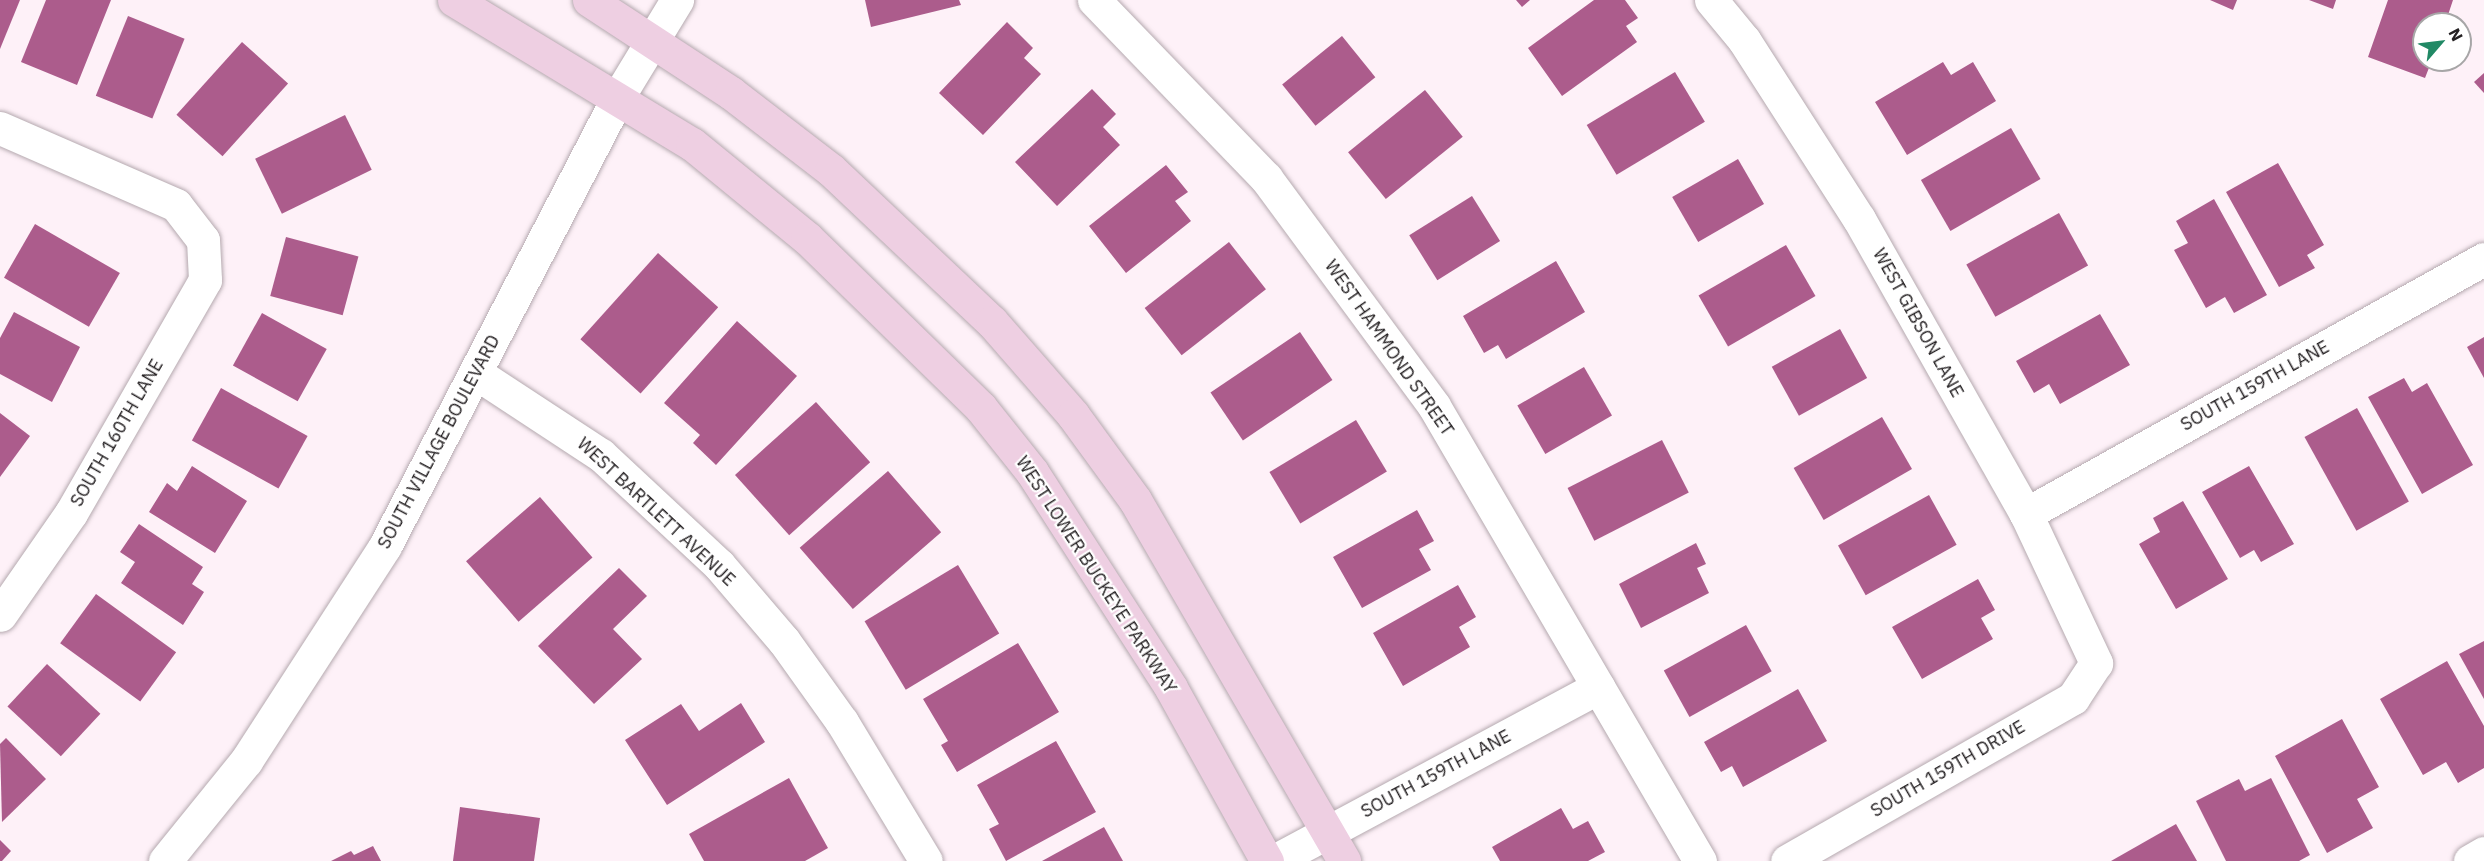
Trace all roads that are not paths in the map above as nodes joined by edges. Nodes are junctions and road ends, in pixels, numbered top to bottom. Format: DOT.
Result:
graph roads {
  1 [pos="454,0"];
  2 [pos="589,0"];
  3 [pos="677,0"];
  4 [pos="1094,0"];
  5 [pos="1711,0"];
  6 [pos="655,39"];
  7 [pos="618,97"];
  8 [pos="0,128"];
  9 [pos="2484,259"];
  10 [pos="476,374"];
  11 [pos="2026,514"];
  12 [pos="0,615"];
  13 [pos="2096,663"];
  14 [pos="1598,687"];
  15 [pos="1328,831"];
  16 [pos="2484,853"];
  17 [pos="165,861"];
  18 [pos="926,861"];
  19 [pos="1267,861"];
  20 [pos="1274,861"];
  21 [pos="1344,861"];
  22 [pos="1700,861"];
  23 [pos="1787,861"];
  24 [pos="2470,861"];
  1 -- 7 [label="main road, WEST LOWER BUCKEYE PARKWAY"];
  2 -- 6 [label="main road"];
  3 -- 6 [label="street, SOUTH VILLAGE BOULEVARD"];
  4 -- 14 [label="street, WEST HAMMOND STREET"];
  5 -- 11 [label="street, WEST GIBSON LANE"];
  6 -- 7 [label="street, SOUTH VILLAGE BOULEVARD"];
  6 -- 15 [label="main road"];
  7 -- 10 [label="street, SOUTH VILLAGE BOULEVARD"];
  7 -- 19 [label="main road, WEST LOWER BUCKEYE PARKWAY"];
  8 -- 12 [label="street, SOUTH 160TH LANE"];
  9 -- 11 [label="street, SOUTH 159TH LANE"];
  10 -- 17 [label="street, SOUTH VILLAGE BOULEVARD"];
  10 -- 18 [label="street, WEST BARTLETT AVENUE"];
  11 -- 13 [label="street, WEST GIBSON LANE"];
  13 -- 23 [label="street, SOUTH 159TH DRIVE"];
  14 -- 15 [label="street, SOUTH 159TH LANE"];
  14 -- 22 [label="street, WEST HAMMOND STREET"];
  15 -- 20 [label="street, SOUTH 159TH LANE"];
  15 -- 21 [label="main road"];
  16 -- 24 [label="street"];
}
